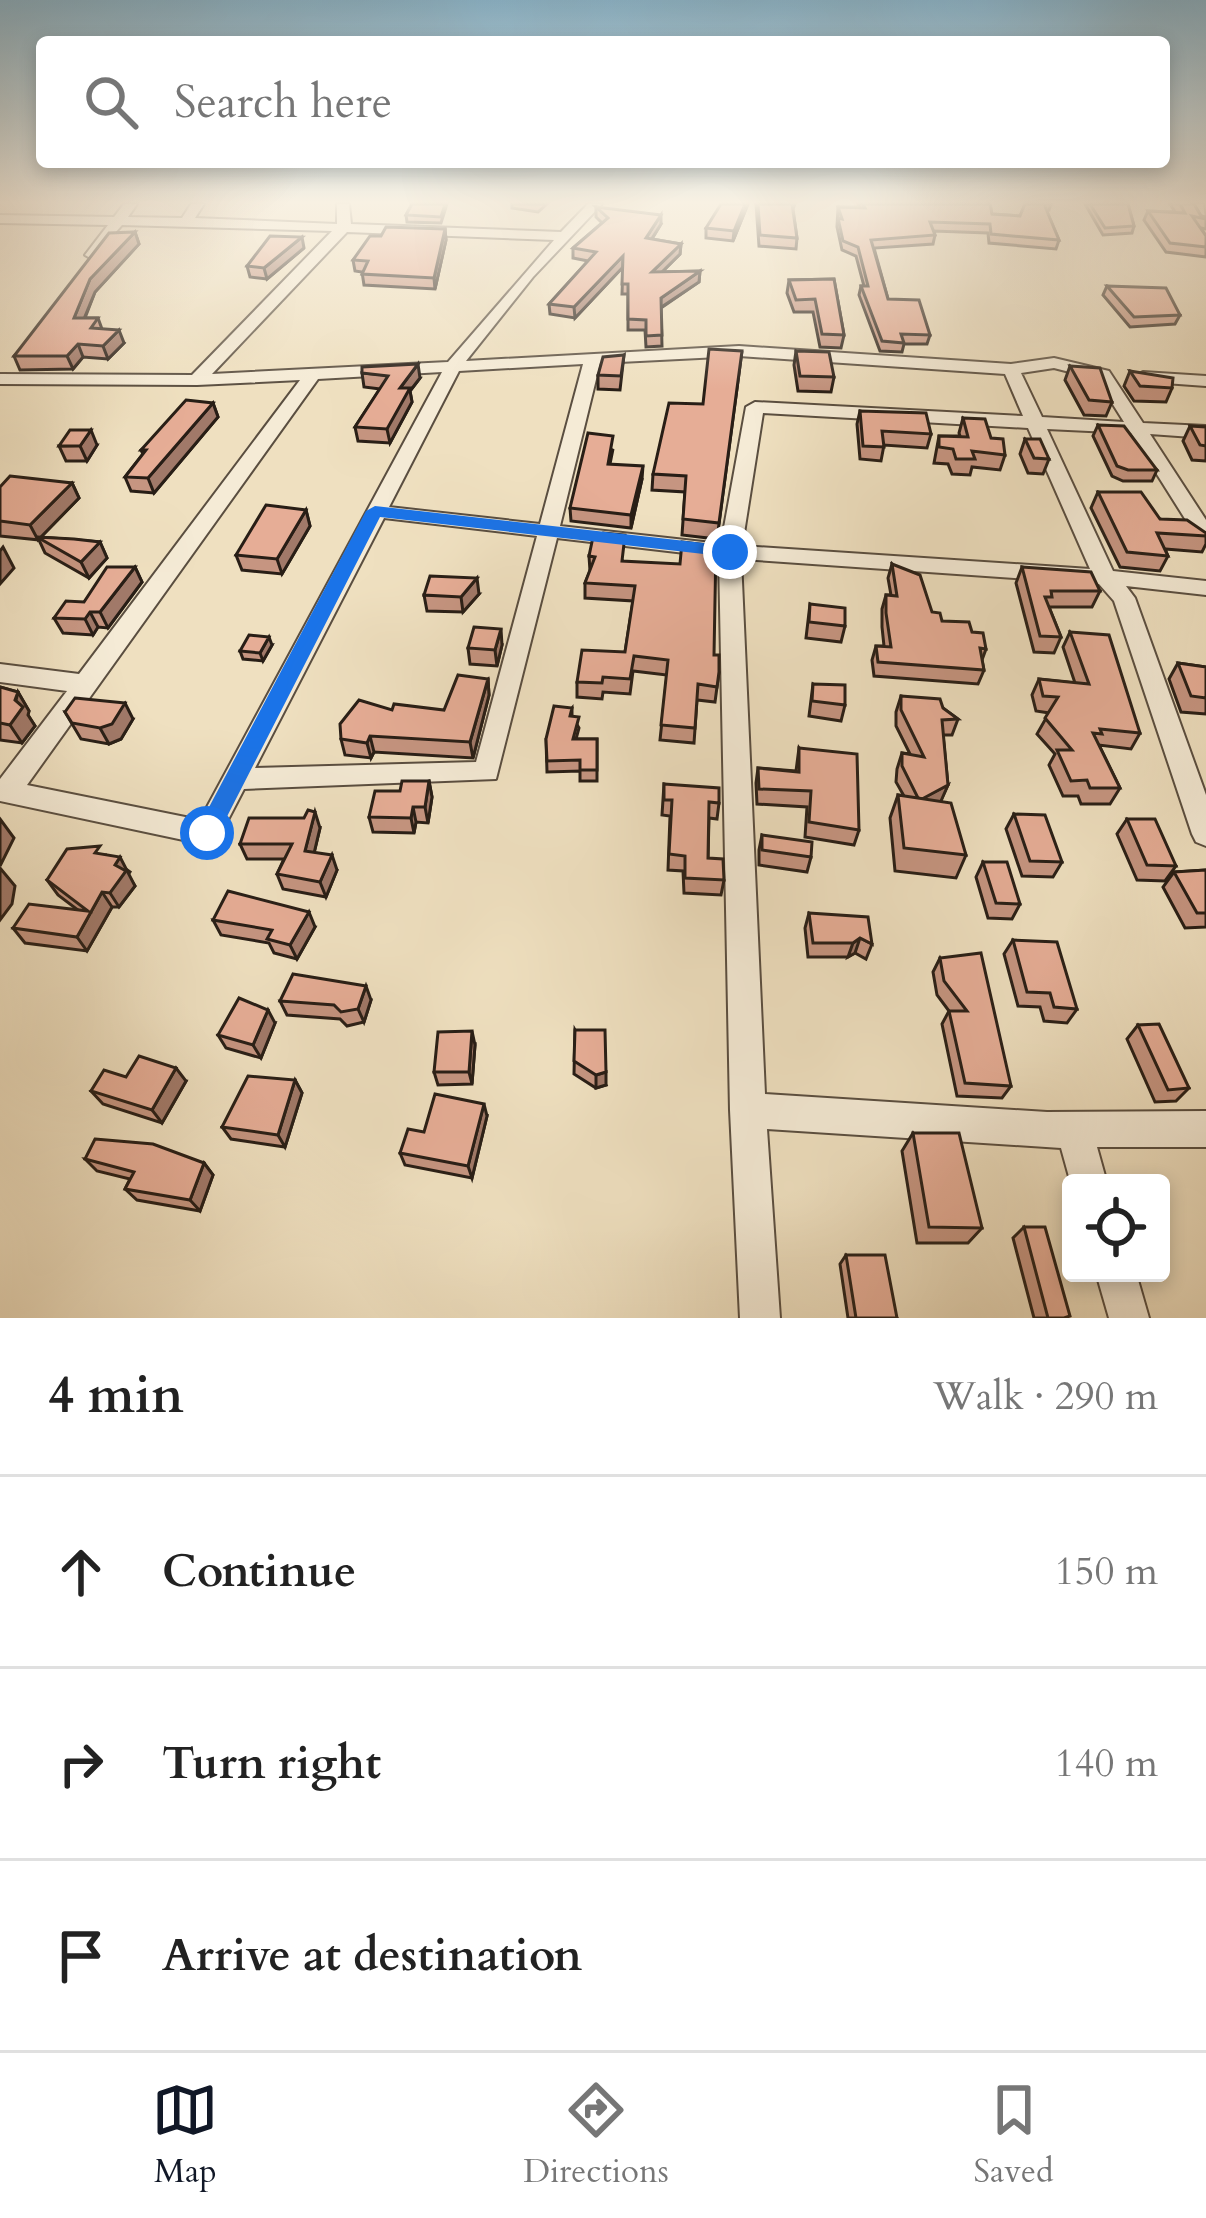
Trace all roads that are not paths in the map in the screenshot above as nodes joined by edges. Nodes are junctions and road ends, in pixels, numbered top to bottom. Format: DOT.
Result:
graph roads {
  1 [pos="85,266"];
  2 [pos="307,266"];
  3 [pos="537,266"];
  4 [pos="81,271"];
  5 [pos="14,358"];
  6 [pos="593,358"];
  7 [pos="454,364"];
  8 [pos="1011,369"];
  9 [pos="315,371"];
  10 [pos="1103,375"];
  11 [pos="0,378"];
  12 [pos="197,380"];
  13 [pos="1206,381"];
  14 [pos="1032,420"];
  15 [pos="1142,428"];
  16 [pos="1206,432"];
  17 [pos="1180,492"];
  18 [pos="1206,494"];
  19 [pos="375,511"];
  20 [pos="548,531"];
  21 [pos="1206,536"];
  22 [pos="730,552"];
  23 [pos="1105,577"];
  24 [pos="1206,588"];
  25 [pos="0,673"];
  26 [pos="84,684"];
  27 [pos="233,779"];
  28 [pos="3,790"];
  29 [pos="1206,833"];
  30 [pos="748,1110"];
  31 [pos="1073,1130"];
  32 [pos="1206,1130"];
  33 [pos="1086,1174"];
  34 [pos="1119,1282"];
  35 [pos="760,1318"];
  36 [pos="1129,1318"];
  1 -- 4 [label="street"];
  2 -- 12 [label="street"];
  3 -- 7 [label="street"];
  5 -- 11 [label="street"];
  6 -- 7 [label="street"];
  6 -- 8 [label="street"];
  6 -- 20 [label="street"];
  7 -- 9 [label="street"];
  7 -- 19 [label="street"];
  8 -- 10 [label="street"];
  8 -- 14 [label="street"];
  9 -- 12 [label="street"];
  9 -- 26 [label="street"];
  10 -- 13 [label="street"];
  10 -- 15 [label="street"];
  11 -- 12 [label="street"];
  14 -- 15 [label="street"];
  14 -- 22 [label="street"];
  14 -- 23 [label="street"];
  15 -- 16 [label="street"];
  15 -- 17 [label="street"];
  17 -- 18 [label="street"];
  17 -- 21 [label="street"];
  19 -- 20 [label="street"];
  19 -- 27 [label="street"];
  20 -- 22 [label="street"];
  20 -- 27 [label="street"];
  22 -- 23 [label="street"];
  22 -- 30 [label="street"];
  23 -- 24 [label="street"];
  23 -- 29 [label="street"];
  25 -- 26 [label="street"];
  26 -- 28 [label="street"];
  27 -- 28 [label="street"];
  30 -- 31 [label="street"];
  30 -- 35 [label="street"];
  31 -- 32 [label="street"];
  31 -- 33 [label="street"];
  34 -- 36 [label="street"];
}
